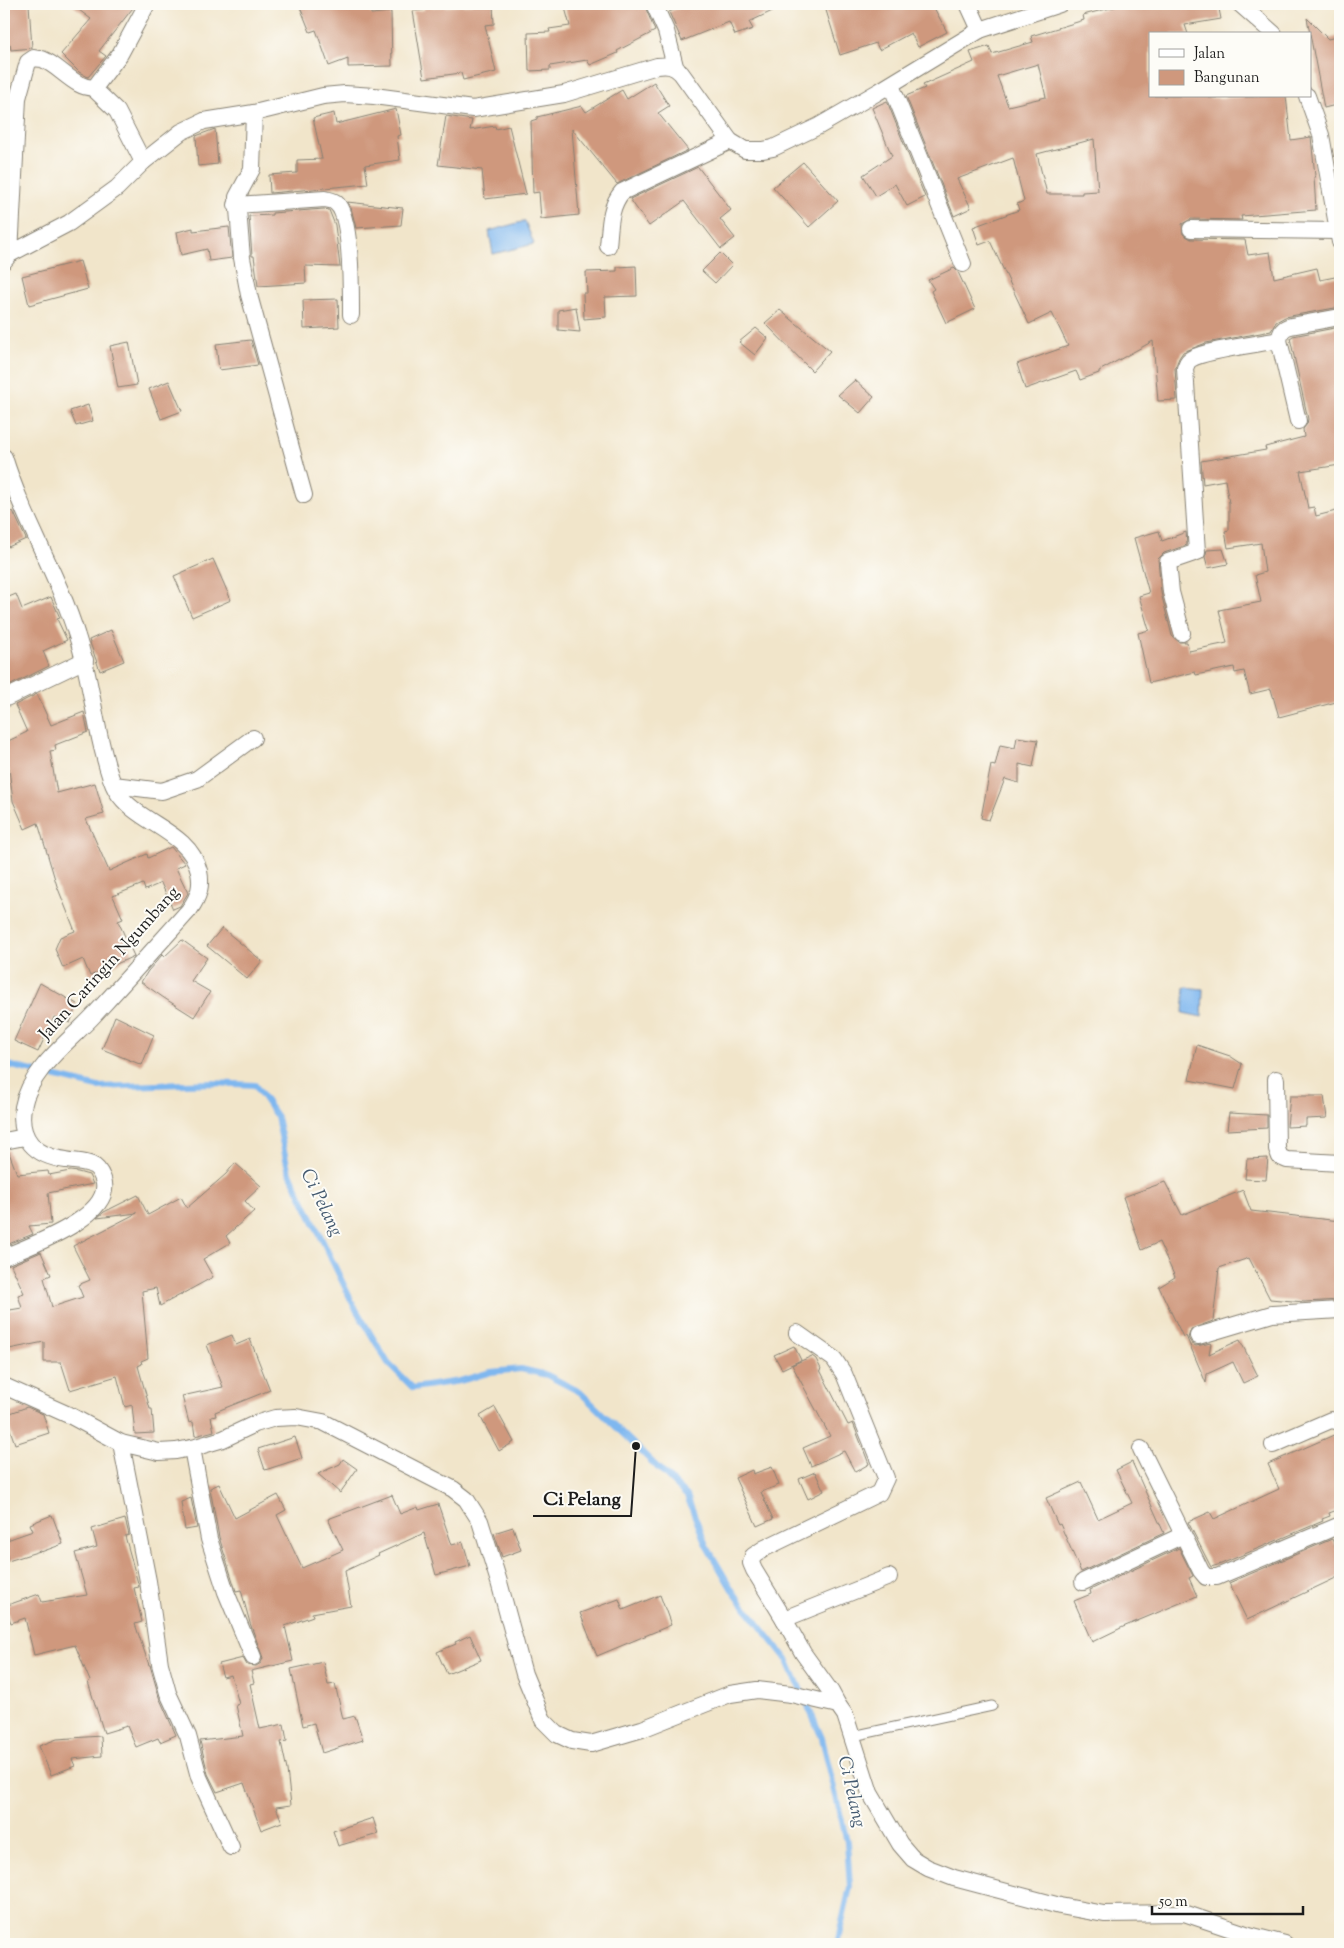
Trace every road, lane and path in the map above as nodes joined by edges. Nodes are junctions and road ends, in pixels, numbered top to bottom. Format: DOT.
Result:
graph roads {
  1 [pos="147,4"];
  2 [pos="654,4"];
  3 [pos="968,4"];
  4 [pos="1060,4"];
  5 [pos="1240,4"];
  6 [pos="980,30"];
  7 [pos="1272,32"];
  8 [pos="675,66"];
  9 [pos="891,85"];
  10 [pos="93,88"];
  11 [pos="1308,98"];
  12 [pos="254,113"];
  13 [pos="730,141"];
  14 [pos="143,162"];
  15 [pos="236,205"];
  16 [pos="1191,229"];
  17 [pos="1339,236"];
  18 [pos="608,246"];
  19 [pos="7,257"];
  20 [pos="963,264"];
  21 [pos="351,315"];
  22 [pos="1340,316"];
  23 [pos="1279,340"];
  24 [pos="1298,421"];
  25 [pos="4,457"];
  26 [pos="304,495"];
  27 [pos="1182,633"];
  28 [pos="84,660"];
  29 [pos="4,699"];
  30 [pos="253,738"];
  31 [pos="114,785"];
  32 [pos="1276,1079"];
  33 [pos="25,1137"];
  34 [pos="4,1141"];
  35 [pos="1340,1163"];
  36 [pos="4,1257"];
  37 [pos="1340,1310"];
  38 [pos="798,1333"];
  39 [pos="1198,1336"];
  40 [pos="4,1386"];
  41 [pos="1340,1422"];
  42 [pos="121,1443"];
  43 [pos="1273,1445"];
  44 [pos="192,1448"];
  45 [pos="1141,1449"];
  46 [pos="1340,1525"];
  47 [pos="1183,1535"];
  48 [pos="889,1577"];
  49 [pos="1083,1582"];
  50 [pos="784,1619"];
  51 [pos="253,1657"];
  52 [pos="838,1705"];
  53 [pos="992,1706"];
  54 [pos="853,1736"];
  55 [pos="231,1846"];
  56 [pos="1249,1940"];
  57 [pos="1285,1944"];
  1 -- 10 [label="street"];
  2 -- 8 [label="street"];
  3 -- 6 [label="street"];
  4 -- 6 [label="street"];
  5 -- 7 [label="street"];
  6 -- 9 [label="street"];
  8 -- 12 [label="street"];
  8 -- 13 [label="street"];
  9 -- 13 [label="street"];
  9 -- 20 [label="street"];
  10 -- 14 [label="street"];
  10 -- 19 [label="street"];
  11 -- 17 [label="street"];
  12 -- 14 [label="street"];
  12 -- 15 [label="street"];
  13 -- 18 [label="street"];
  14 -- 19 [label="street"];
  15 -- 21 [label="street"];
  15 -- 26 [label="street"];
  16 -- 17 [label="street"];
  22 -- 23 [label="street"];
  23 -- 24 [label="street"];
  23 -- 27 [label="street"];
  25 -- 28 [label="street, Jalan Caringin Ngumbang"];
  28 -- 29 [label="street"];
  28 -- 31 [label="street, Jalan Caringin Ngumbang"];
  30 -- 31 [label="street"];
  31 -- 33 [label="street, Jalan Caringin Ngumbang"];
  32 -- 35 [label="street"];
  33 -- 34 [label="street"];
  33 -- 36 [label="street"];
  37 -- 39 [label="street"];
  38 -- 50 [label="street"];
  40 -- 42 [label="street"];
  41 -- 43 [label="street"];
  42 -- 44 [label="street"];
  42 -- 55 [label="street"];
  44 -- 51 [label="street"];
  44 -- 52 [label="street"];
  45 -- 47 [label="street"];
  46 -- 47 [label="street"];
  47 -- 49 [label="street"];
  48 -- 50 [label="street"];
  50 -- 52 [label="street"];
  52 -- 54 [label="street"];
  53 -- 54 [label="lane"];
  54 -- 56 [label="street"];
  56 -- 57 [label="street"];
}
